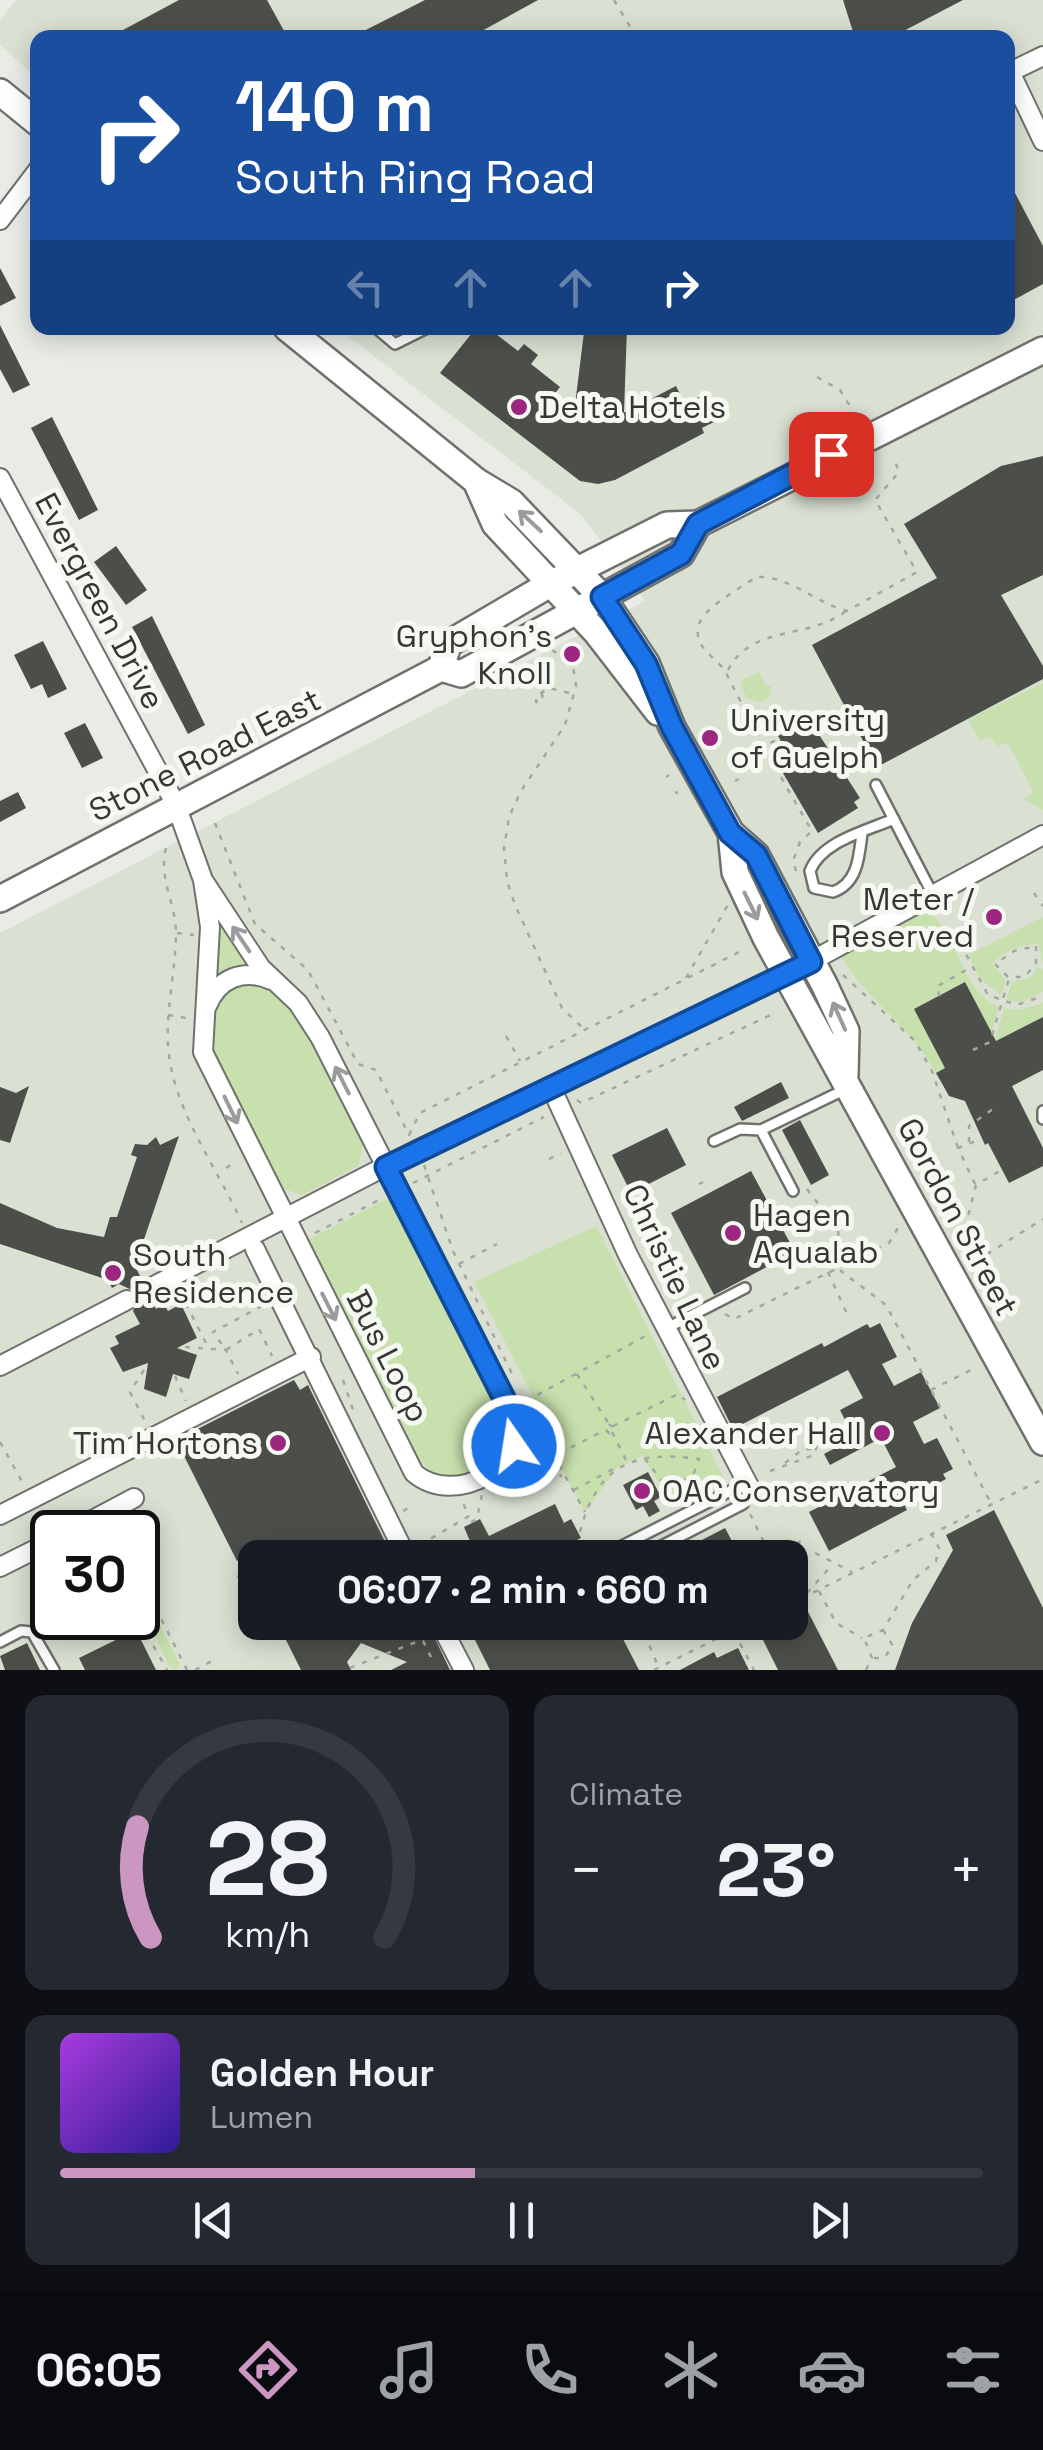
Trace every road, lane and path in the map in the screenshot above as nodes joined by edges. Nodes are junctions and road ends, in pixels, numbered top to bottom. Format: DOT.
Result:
graph roads {
  1 [pos="614,0"];
  2 [pos="632,30"];
  3 [pos="1043,56"];
  4 [pos="1015,71"];
  5 [pos="1015,86"];
  6 [pos="0,92"];
  7 [pos="30,117"];
  8 [pos="1043,140"];
  9 [pos="30,181"];
  10 [pos="0,220"];
  11 [pos="297,335"];
  12 [pos="384,335"];
  13 [pos="413,335"];
  14 [pos="1043,350"];
  15 [pos="817,377"];
  16 [pos="853,411"];
  17 [pos="895,461"];
  18 [pos="0,478"];
  19 [pos="476,481"];
  20 [pos="698,524"];
  21 [pos="577,571"];
  22 [pos="550,584"];
  23 [pos="602,597"];
  24 [pos="577,610"];
  25 [pos="847,610"];
  26 [pos="577,644"];
  27 [pos="546,646"];
  28 [pos="572,663"];
  29 [pos="441,668"];
  30 [pos="726,673"];
  31 [pos="542,693"];
  32 [pos="574,694"];
  33 [pos="672,727"];
  34 [pos="752,728"];
  35 [pos="762,747"];
  36 [pos="876,785"];
  37 [pos="176,805"];
  38 [pos="894,819"];
  39 [pos="215,822"];
  40 [pos="730,833"];
  41 [pos="862,833"];
  42 [pos="1043,835"];
  43 [pos="166,848"];
  44 [pos="800,878"];
  45 [pos="203,880"];
  46 [pos="1034,893"];
  47 [pos="932,894"];
  48 [pos="0,899"];
  49 [pos="730,902"];
  50 [pos="1043,906"];
  51 [pos="954,932"];
  52 [pos="176,933"];
  53 [pos="197,936"];
  54 [pos="744,949"];
  55 [pos="811,962"];
  56 [pos="1036,964"];
  57 [pos="1043,966"];
  58 [pos="970,968"];
  59 [pos="842,974"];
  60 [pos="786,975"];
  61 [pos="1009,977"];
  62 [pos="684,980"];
  63 [pos="288,992"];
  64 [pos="940,996"];
  65 [pos="1043,996"];
  66 [pos="1002,1002"];
  67 [pos="775,1014"];
  68 [pos="168,1015"];
  69 [pos="194,1019"];
  70 [pos="585,1030"];
  71 [pos="506,1036"];
  72 [pos="973,1050"];
  73 [pos="521,1063"];
  74 [pos="848,1081"];
  75 [pos="551,1086"];
  76 [pos="576,1100"];
  77 [pos="993,1109"];
  78 [pos="1043,1112"];
  79 [pos="550,1114"];
  80 [pos="1043,1120"];
  81 [pos="761,1130"];
  82 [pos="981,1138"];
  83 [pos="714,1141"];
  84 [pos="970,1144"];
  85 [pos="958,1148"];
  86 [pos="567,1150"];
  87 [pos="549,1159"];
  88 [pos="424,1164"];
  89 [pos="231,1165"];
  90 [pos="386,1167"];
  91 [pos="226,1168"];
  92 [pos="1002,1170"];
  93 [pos="428,1175"];
  94 [pos="423,1180"];
  95 [pos="408,1185"];
  96 [pos="976,1185"];
  97 [pos="798,1191"];
  98 [pos="389,1195"];
  99 [pos="916,1211"];
  100 [pos="1043,1219"];
  101 [pos="285,1220"];
  102 [pos="243,1224"];
  103 [pos="307,1237"];
  104 [pos="962,1240"];
  105 [pos="497,1244"];
  106 [pos="255,1250"];
  107 [pos="976,1261"];
  108 [pos="459,1264"];
  109 [pos="840,1266"];
  110 [pos="828,1272"];
  111 [pos="172,1276"];
  112 [pos="744,1288"];
  113 [pos="148,1289"];
  114 [pos="280,1297"];
  115 [pos="128,1300"];
  116 [pos="722,1312"];
  117 [pos="848,1316"];
  118 [pos="664,1327"];
  119 [pos="184,1347"];
  120 [pos="209,1349"];
  121 [pos="226,1350"];
  122 [pos="310,1356"];
  123 [pos="0,1366"];
  124 [pos="978,1366"];
  125 [pos="144,1370"];
  126 [pos="280,1371"];
  127 [pos="576,1373"];
  128 [pos="176,1376"];
  129 [pos="514,1378"];
  130 [pos="245,1389"];
  131 [pos="931,1390"];
  132 [pos="522,1395"];
  133 [pos="685,1400"];
  134 [pos="525,1402"];
  135 [pos="193,1416"];
  136 [pos="611,1428"];
  137 [pos="821,1432"];
  138 [pos="542,1434"];
  139 [pos="153,1438"];
  140 [pos="0,1442"];
  141 [pos="1043,1442"];
  142 [pos="818,1448"];
  143 [pos="642,1456"];
  144 [pos="554,1457"];
  145 [pos="627,1462"];
  146 [pos="784,1464"];
  147 [pos="617,1468"];
  148 [pos="770,1471"];
  149 [pos="564,1477"];
  150 [pos="1043,1480"];
  151 [pos="749,1486"];
  152 [pos="484,1490"];
  153 [pos="573,1490"];
  154 [pos="134,1498"];
  155 [pos="32,1500"];
  156 [pos="463,1503"];
  157 [pos="992,1506"];
  158 [pos="111,1510"];
  159 [pos="585,1512"];
  160 [pos="748,1512"];
  161 [pos="0,1515"];
  162 [pos="469,1516"];
  163 [pos="580,1532"];
  164 [pos="932,1534"];
  165 [pos="807,1538"];
  166 [pos="398,1540"];
  167 [pos="431,1540"];
  168 [pos="635,1540"];
  169 [pos="673,1540"];
  170 [pos="763,1540"];
  171 [pos="803,1540"];
  172 [pos="30,1552"];
  173 [pos="815,1553"];
  174 [pos="832,1565"];
  175 [pos="0,1567"];
  176 [pos="853,1572"];
  177 [pos="819,1590"];
  178 [pos="808,1594"];
  179 [pos="808,1595"];
  180 [pos="160,1617"];
  181 [pos="883,1630"];
  182 [pos="864,1638"];
  183 [pos="150,1640"];
  184 [pos="448,1640"];
  185 [pos="646,1640"];
  186 [pos="713,1640"];
  187 [pos="739,1640"];
  188 [pos="0,1642"];
  189 [pos="431,1657"];
  190 [pos="872,1658"];
  191 [pos="216,1659"];
  192 [pos="350,1668"];
  193 [pos="656,1668"];
  194 [pos="54,1670"];
  195 [pos="167,1670"];
  196 [pos="187,1670"];
  197 [pos="195,1670"];
  198 [pos="464,1670"];
  199 [pos="754,1670"];
  200 [pos="866,1670"];
  1 -- 2 [label="path"];
  3 -- 4 [label="street"];
  5 -- 8 [label="street"];
  6 -- 7 [label="main road"];
  9 -- 10 [label="street"];
  11 -- 19 [label="main road, Gordon Street"];
  12 -- 13 [label="lane"];
  14 -- 20 [label="main road"];
  15 -- 16 [label="path"];
  17 -- 25 [label="path"];
  18 -- 37 [label="street, Evergreen Drive"];
  21 -- 19 [label="main road, Gordon Street, one-way"];
  19 -- 22 [label="main road, Gordon Street"];
  20 -- 21 [label="main road, Stone Road East"];
  20 -- 23 [label="main road, Stone Road East"];
  21 -- 22 [label="main road, Stone Road East"];
  21 -- 23 [label="main road, Gordon Street"];
  22 -- 24 [label="main road, Gordon Street"];
  22 -- 29 [label="main road, Stone Road East"];
  23 -- 24 [label="main road, Stone Road East"];
  23 -- 33 [label="main road, Gordon Street"];
  24 -- 29 [label="main road, Stone Road East"];
  24 -- 33 [label="main road, Gordon Street"];
  25 -- 30 [label="path"];
  25 -- 30 [label="path"];
  26 -- 28 [label="path"];
  27 -- 28 [label="path"];
  28 -- 32 [label="path"];
  29 -- 37 [label="main road, Stone Road East"];
  30 -- 34 [label="path"];
  31 -- 32 [label="path"];
  32 -- 70 [label="path"];
  33 -- 40 [label="main road, Gordon Street"];
  34 -- 35 [label="path"];
  34 -- 35 [label="path"];
  35 -- 44 [label="path"];
  36 -- 38 [label="lane"];
  37 -- 45 [label="street, Bus Loop"];
  37 -- 48 [label="main road, Stone Road East"];
  38 -- 41 [label="lane"];
  38 -- 47 [label="lane"];
  39 -- 73 [label="path"];
  40 -- 55 [label="main road, Gordon Street"];
  40 -- 60 [label="main road, Gordon Street, one-way"];
  41 -- 41 [label="lane"];
  42 -- 47 [label="street"];
  43 -- 52 [label="path"];
  63 -- 45 [label="street, Bus Loop, one-way"];
  45 -- 69 [label="street, Bus Loop"];
  46 -- 50 [label="path"];
  47 -- 55 [label="street"];
  49 -- 62 [label="path"];
  51 -- 58 [label="path"];
  52 -- 53 [label="path"];
  52 -- 68 [label="path"];
  54 -- 62 [label="path"];
  55 -- 60 [label="street"];
  74 -- 55 [label="main road, Gordon Street, one-way"];
  56 -- 57 [label="path"];
  56 -- 61 [label="path"];
  56 -- 61 [label="path"];
  58 -- 64 [label="path"];
  58 -- 66 [label="path"];
  59 -- 85 [label="path"];
  60 -- 74 [label="main road, Gordon Street"];
  60 -- 75 [label="street"];
  61 -- 66 [label="path"];
  62 -- 70 [label="path"];
  63 -- 69 [label="street"];
  90 -- 63 [label="street, Bus Loop, one-way"];
  65 -- 66 [label="path"];
  66 -- 72 [label="path"];
  67 -- 76 [label="path"];
  68 -- 69 [label="path"];
  68 -- 102 [label="path"];
  69 -- 101 [label="street, Bus Loop, one-way"];
  70 -- 73 [label="path"];
  71 -- 73 [label="path"];
  74 -- 81 [label="lane"];
  74 -- 99 [label="main road, Gordon Street"];
  75 -- 90 [label="street"];
  75 -- 118 [label="street, Christie Lane"];
  77 -- 84 [label="path"];
  78 -- 80 [label="lane"];
  79 -- 93 [label="path"];
  81 -- 83 [label="lane"];
  81 -- 97 [label="lane"];
  82 -- 84 [label="path"];
  84 -- 85 [label="path"];
  85 -- 96 [label="path"];
  86 -- 87 [label="path"];
  88 -- 93 [label="path"];
  89 -- 91 [label="path"];
  90 -- 101 [label="street"];
  101 -- 90 [label="street, Bus Loop, one-way"];
  92 -- 96 [label="path"];
  93 -- 94 [label="path"];
  93 -- 95 [label="path"];
  93 -- 108 [label="path"];
  96 -- 104 [label="path"];
  97 -- 109 [label="path"];
  98 -- 103 [label="path"];
  99 -- 109 [label="path"];
  99 -- 141 [label="main road, Gordon Street"];
  100 -- 107 [label="path"];
  101 -- 111 [label="street"];
  105 -- 108 [label="path"];
  106 -- 114 [label="street"];
  108 -- 129 [label="path"];
  109 -- 110 [label="path"];
  109 -- 131 [label="path"];
  110 -- 116 [label="path"];
  110 -- 117 [label="path"];
  111 -- 113 [label="street"];
  111 -- 120 [label="path"];
  112 -- 118 [label="lane"];
  114 -- 121 [label="path"];
  114 -- 122 [label="street"];
  115 -- 123 [label="street"];
  118 -- 127 [label="path"];
  118 -- 151 [label="street, Christie Lane"];
  119 -- 120 [label="path"];
  120 -- 121 [label="path"];
  121 -- 126 [label="path"];
  121 -- 130 [label="path"];
  122 -- 126 [label="street"];
  122 -- 166 [label="street"];
  124 -- 131 [label="path"];
  125 -- 139 [label="path"];
  126 -- 130 [label="street"];
  127 -- 134 [label="path"];
  127 -- 136 [label="path"];
  128 -- 135 [label="path"];
  130 -- 135 [label="street"];
  131 -- 157 [label="path"];
  132 -- 134 [label="path"];
  133 -- 136 [label="path"];
  134 -- 138 [label="path"];
  135 -- 139 [label="street"];
  136 -- 144 [label="path"];
  136 -- 145 [label="path"];
  137 -- 142 [label="path"];
  138 -- 144 [label="path"];
  138 -- 149 [label="path"];
  139 -- 155 [label="street"];
  140 -- 155 [label="path"];
  142 -- 146 [label="path"];
  142 -- 146 [label="path"];
  143 -- 143 [label="path"];
  143 -- 145 [label="path"];
  144 -- 149 [label="path"];
  145 -- 147 [label="path"];
  146 -- 148 [label="path"];
  147 -- 153 [label="path"];
  147 -- 159 [label="path"];
  149 -- 153 [label="path"];
  150 -- 157 [label="path"];
  151 -- 168 [label="lane"];
  151 -- 169 [label="lane"];
  152 -- 162 [label="path"];
  153 -- 159 [label="path"];
  154 -- 158 [label="street"];
  155 -- 161 [label="street"];
  156 -- 162 [label="path"];
  157 -- 164 [label="path"];
  159 -- 163 [label="path"];
  160 -- 170 [label="path"];
  162 -- 167 [label="path"];
  164 -- 176 [label="path"];
  164 -- 181 [label="path"];
  165 -- 171 [label="path"];
  172 -- 175 [label="street"];
  173 -- 174 [label="path"];
  174 -- 176 [label="path"];
  174 -- 178 [label="path"];
  176 -- 177 [label="path"];
  177 -- 179 [label="path"];
  177 -- 182 [label="path"];
  180 -- 196 [label="path"];
  181 -- 182 [label="path"];
  181 -- 190 [label="path"];
  182 -- 190 [label="path"];
  183 -- 195 [label="path"];
  184 -- 198 [label="street"];
  185 -- 193 [label="path"];
  186 -- 193 [label="path"];
  187 -- 199 [label="path"];
  188 -- 194 [label="lane"];
  189 -- 192 [label="path"];
  190 -- 200 [label="path"];
  191 -- 197 [label="path"];
}
